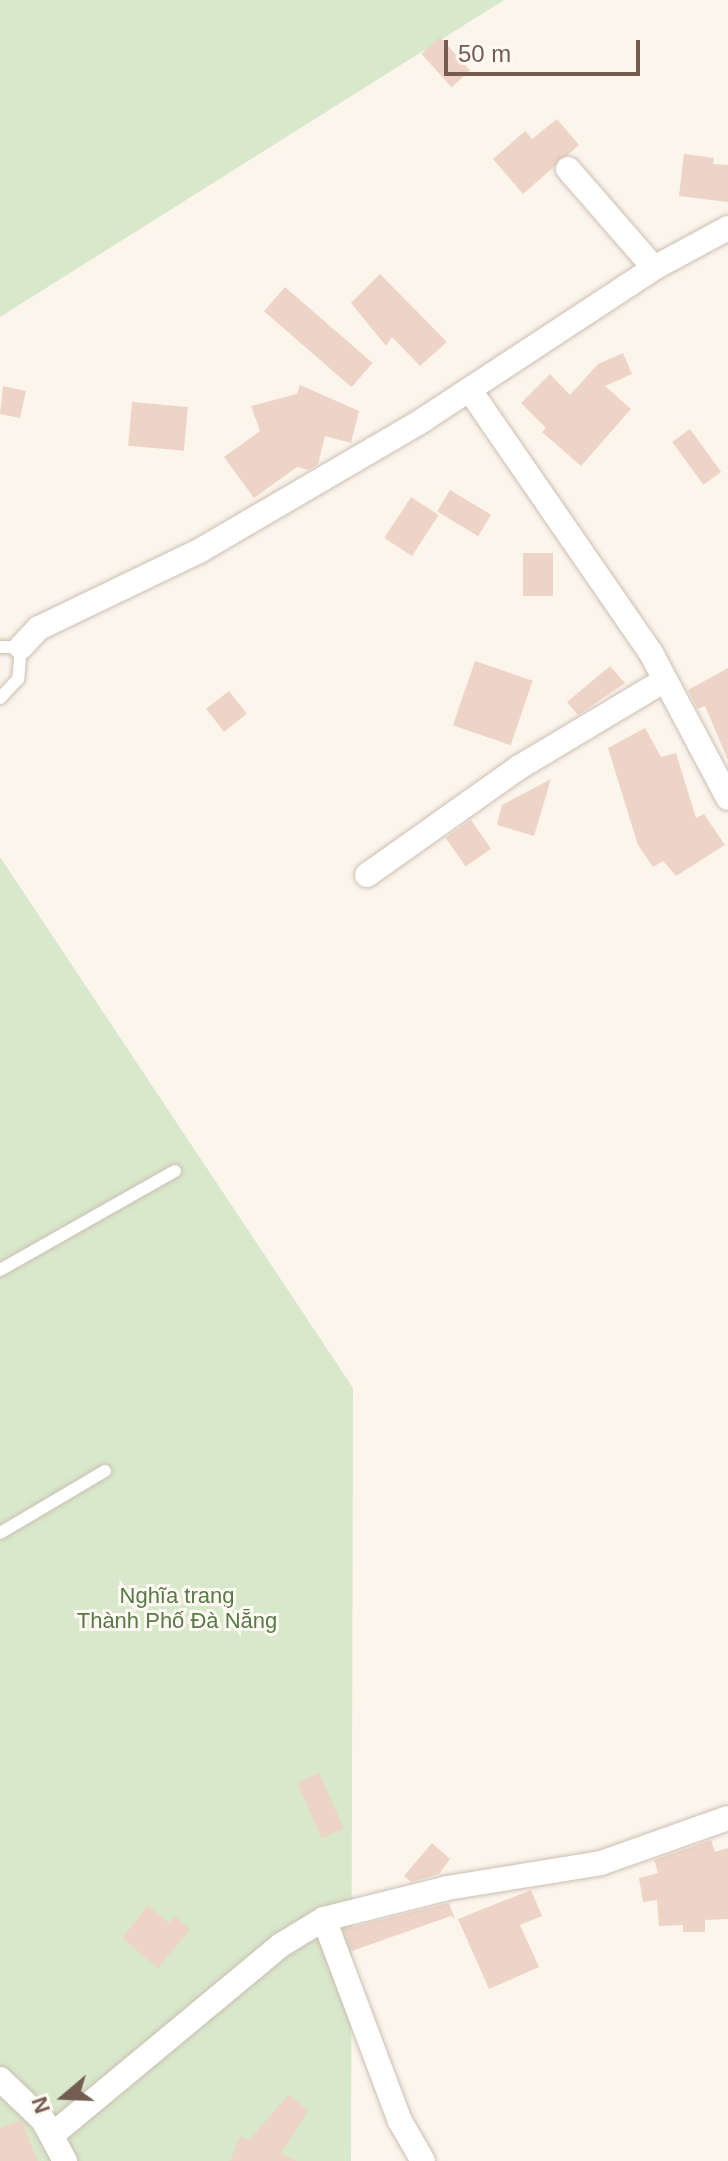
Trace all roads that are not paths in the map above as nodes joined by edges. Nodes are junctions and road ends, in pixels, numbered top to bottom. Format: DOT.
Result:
graph roads {
  1 [pos="568,169"];
  2 [pos="728,228"];
  3 [pos="654,268"];
  4 [pos="471,392"];
  5 [pos="11,647"];
  6 [pos="665,680"];
  7 [pos="0,698"];
  8 [pos="728,798"];
  9 [pos="367,875"];
  10 [pos="175,1171"];
  11 [pos="0,1270"];
  12 [pos="105,1471"];
  13 [pos="0,1533"];
  14 [pos="728,1818"];
  15 [pos="324,1919"];
  16 [pos="0,2079"];
  17 [pos="52,2135"];
  18 [pos="65,2161"];
  19 [pos="423,2161"];
  1 -- 3 [label="street"];
  2 -- 3 [label="street"];
  3 -- 4 [label="street"];
  4 -- 5 [label="street"];
  4 -- 6 [label="street"];
  5 -- 7 [label="lane"];
  6 -- 8 [label="street"];
  6 -- 9 [label="street"];
  10 -- 11 [label="lane"];
  12 -- 13 [label="lane"];
  14 -- 15 [label="street"];
  15 -- 17 [label="street"];
  15 -- 19 [label="street"];
  16 -- 17 [label="street"];
  17 -- 18 [label="street"];
}
